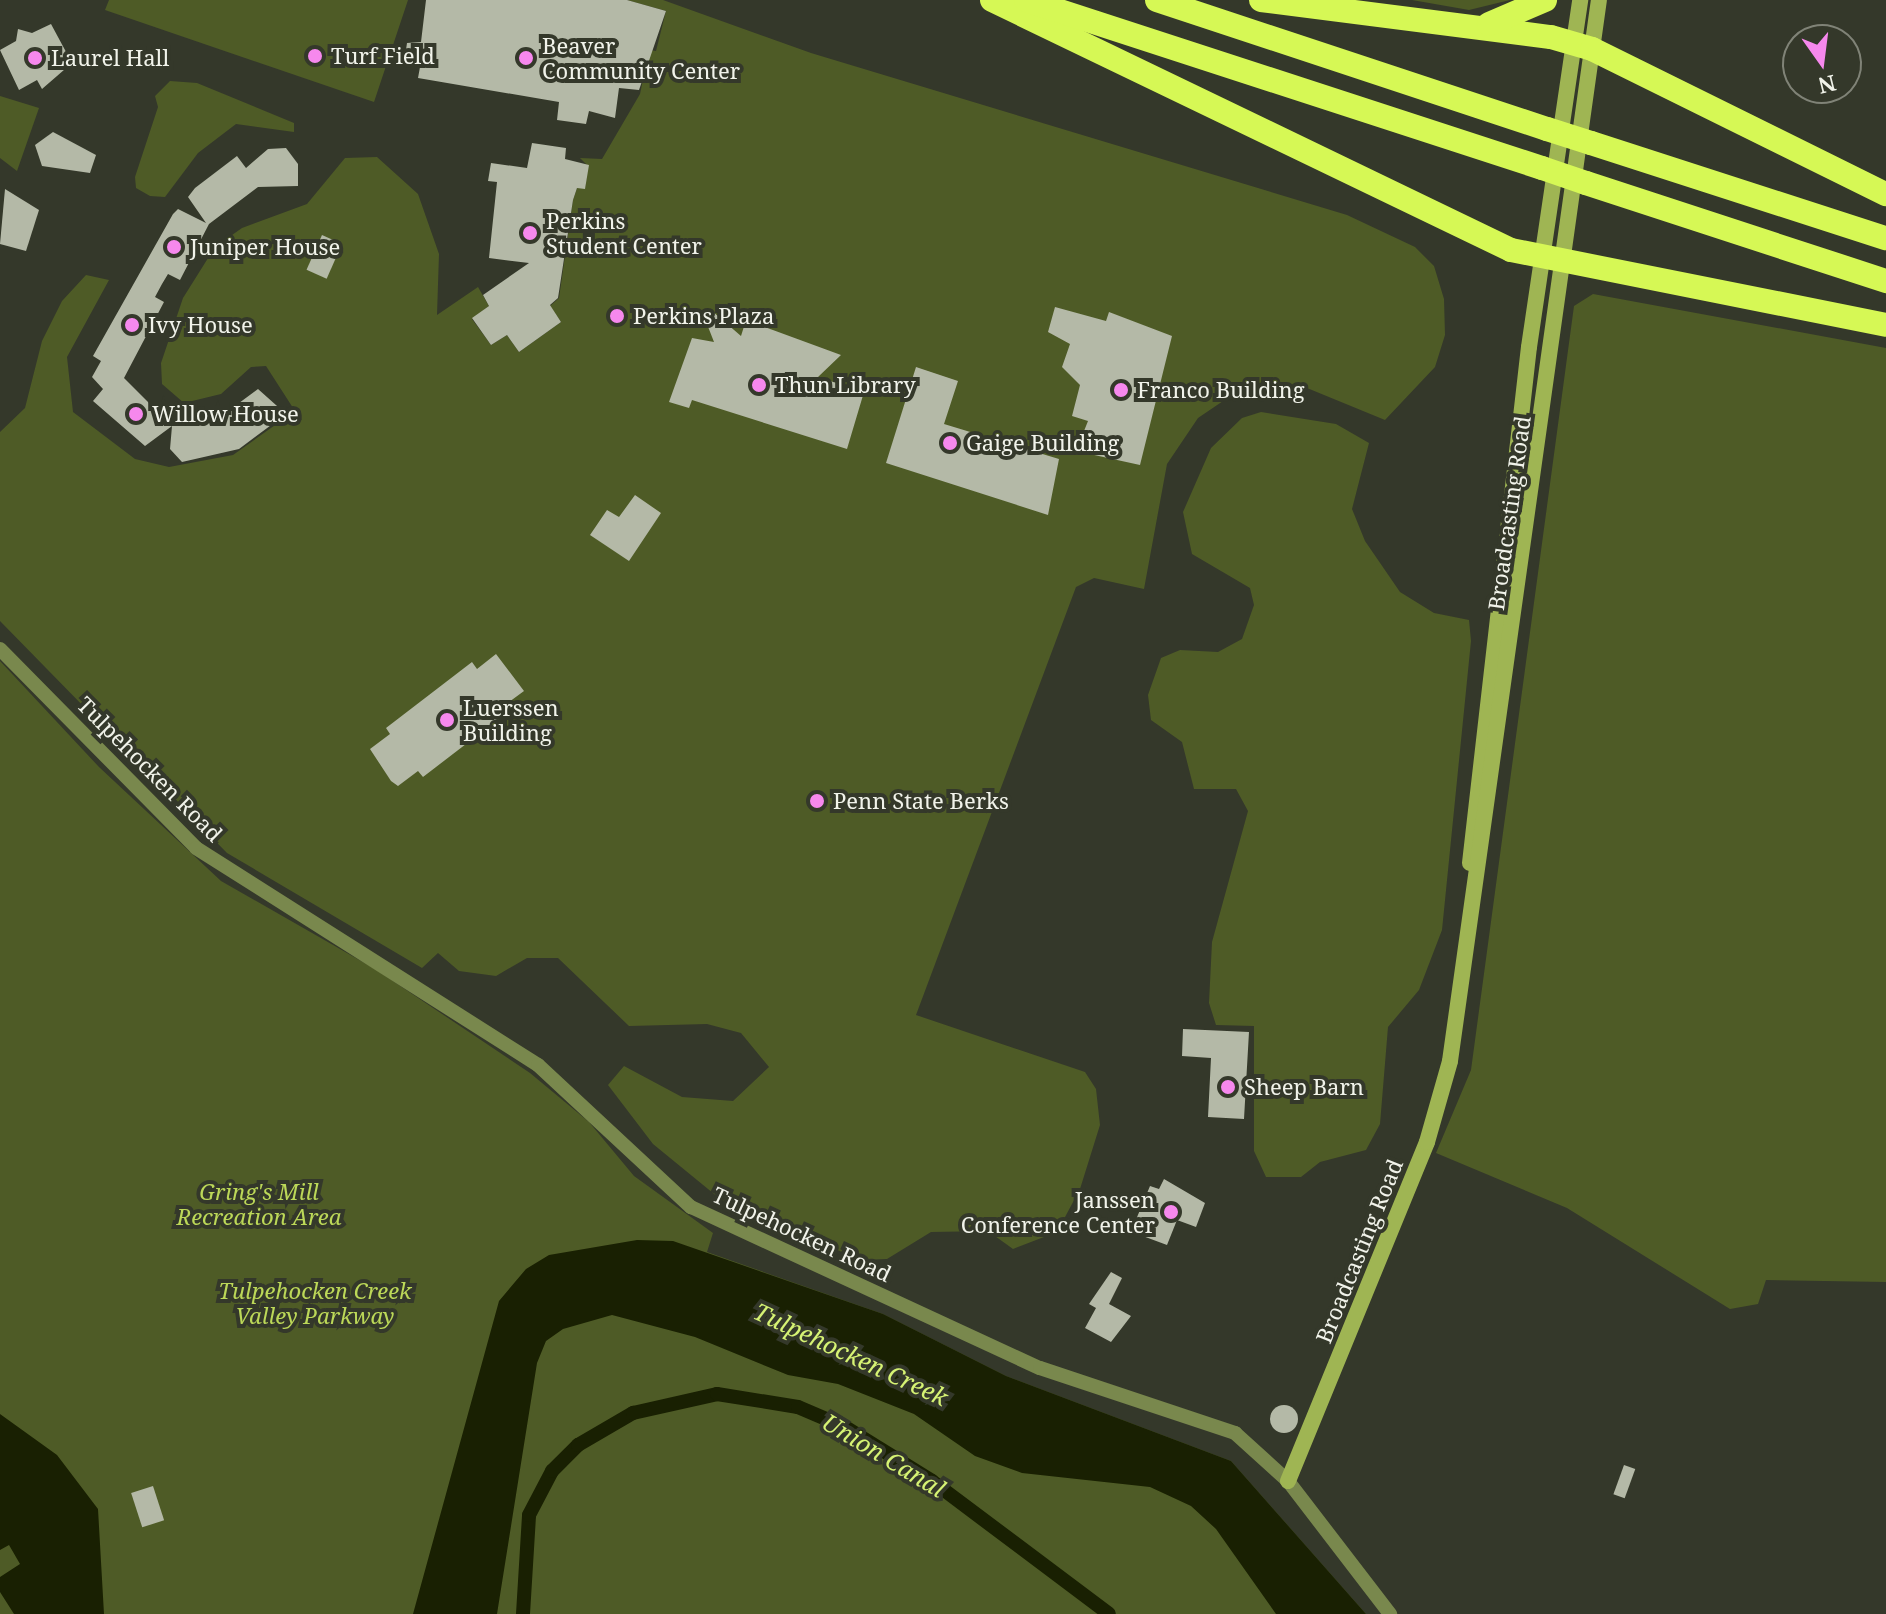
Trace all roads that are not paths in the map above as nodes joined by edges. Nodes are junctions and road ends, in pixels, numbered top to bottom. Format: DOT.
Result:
graph roads {
  1 [pos="992,0"];
  2 [pos="1026,0"];
  3 [pos="1157,0"];
  4 [pos="1261,0"];
  5 [pos="1545,0"];
  6 [pos="1580,0"];
  7 [pos="1599,0"];
  8 [pos="1463,27"];
  9 [pos="1583,46"];
  10 [pos="1886,194"];
  11 [pos="1886,238"];
  12 [pos="1554,259"];
  13 [pos="1886,281"];
  14 [pos="1886,325"];
  15 [pos="0,649"];
  16 [pos="1455,1032"];
  17 [pos="1288,1481"];
  18 [pos="1390,1614"];
  1 -- 12 [label="highway"];
  2 -- 13 [label="highway, bridge"];
  3 -- 11 [label="highway, bridge"];
  4 -- 8 [label="highway"];
  5 -- 8 [label="highway"];
  6 -- 9 [label="street, Broadcasting Road"];
  7 -- 9 [label="street, Broadcasting Road"];
  8 -- 9 [label="highway"];
  9 -- 10 [label="highway"];
  9 -- 12 [label="street, Broadcasting Road"];
  12 -- 14 [label="highway"];
  12 -- 16 [label="street, Broadcasting Road"];
  12 -- 16 [label="street, Broadcasting Road"];
  15 -- 17 [label="street, Tulpehocken Road"];
  16 -- 17 [label="street, Broadcasting Road"];
  17 -- 18 [label="street, Tulpehocken Road"];
}
